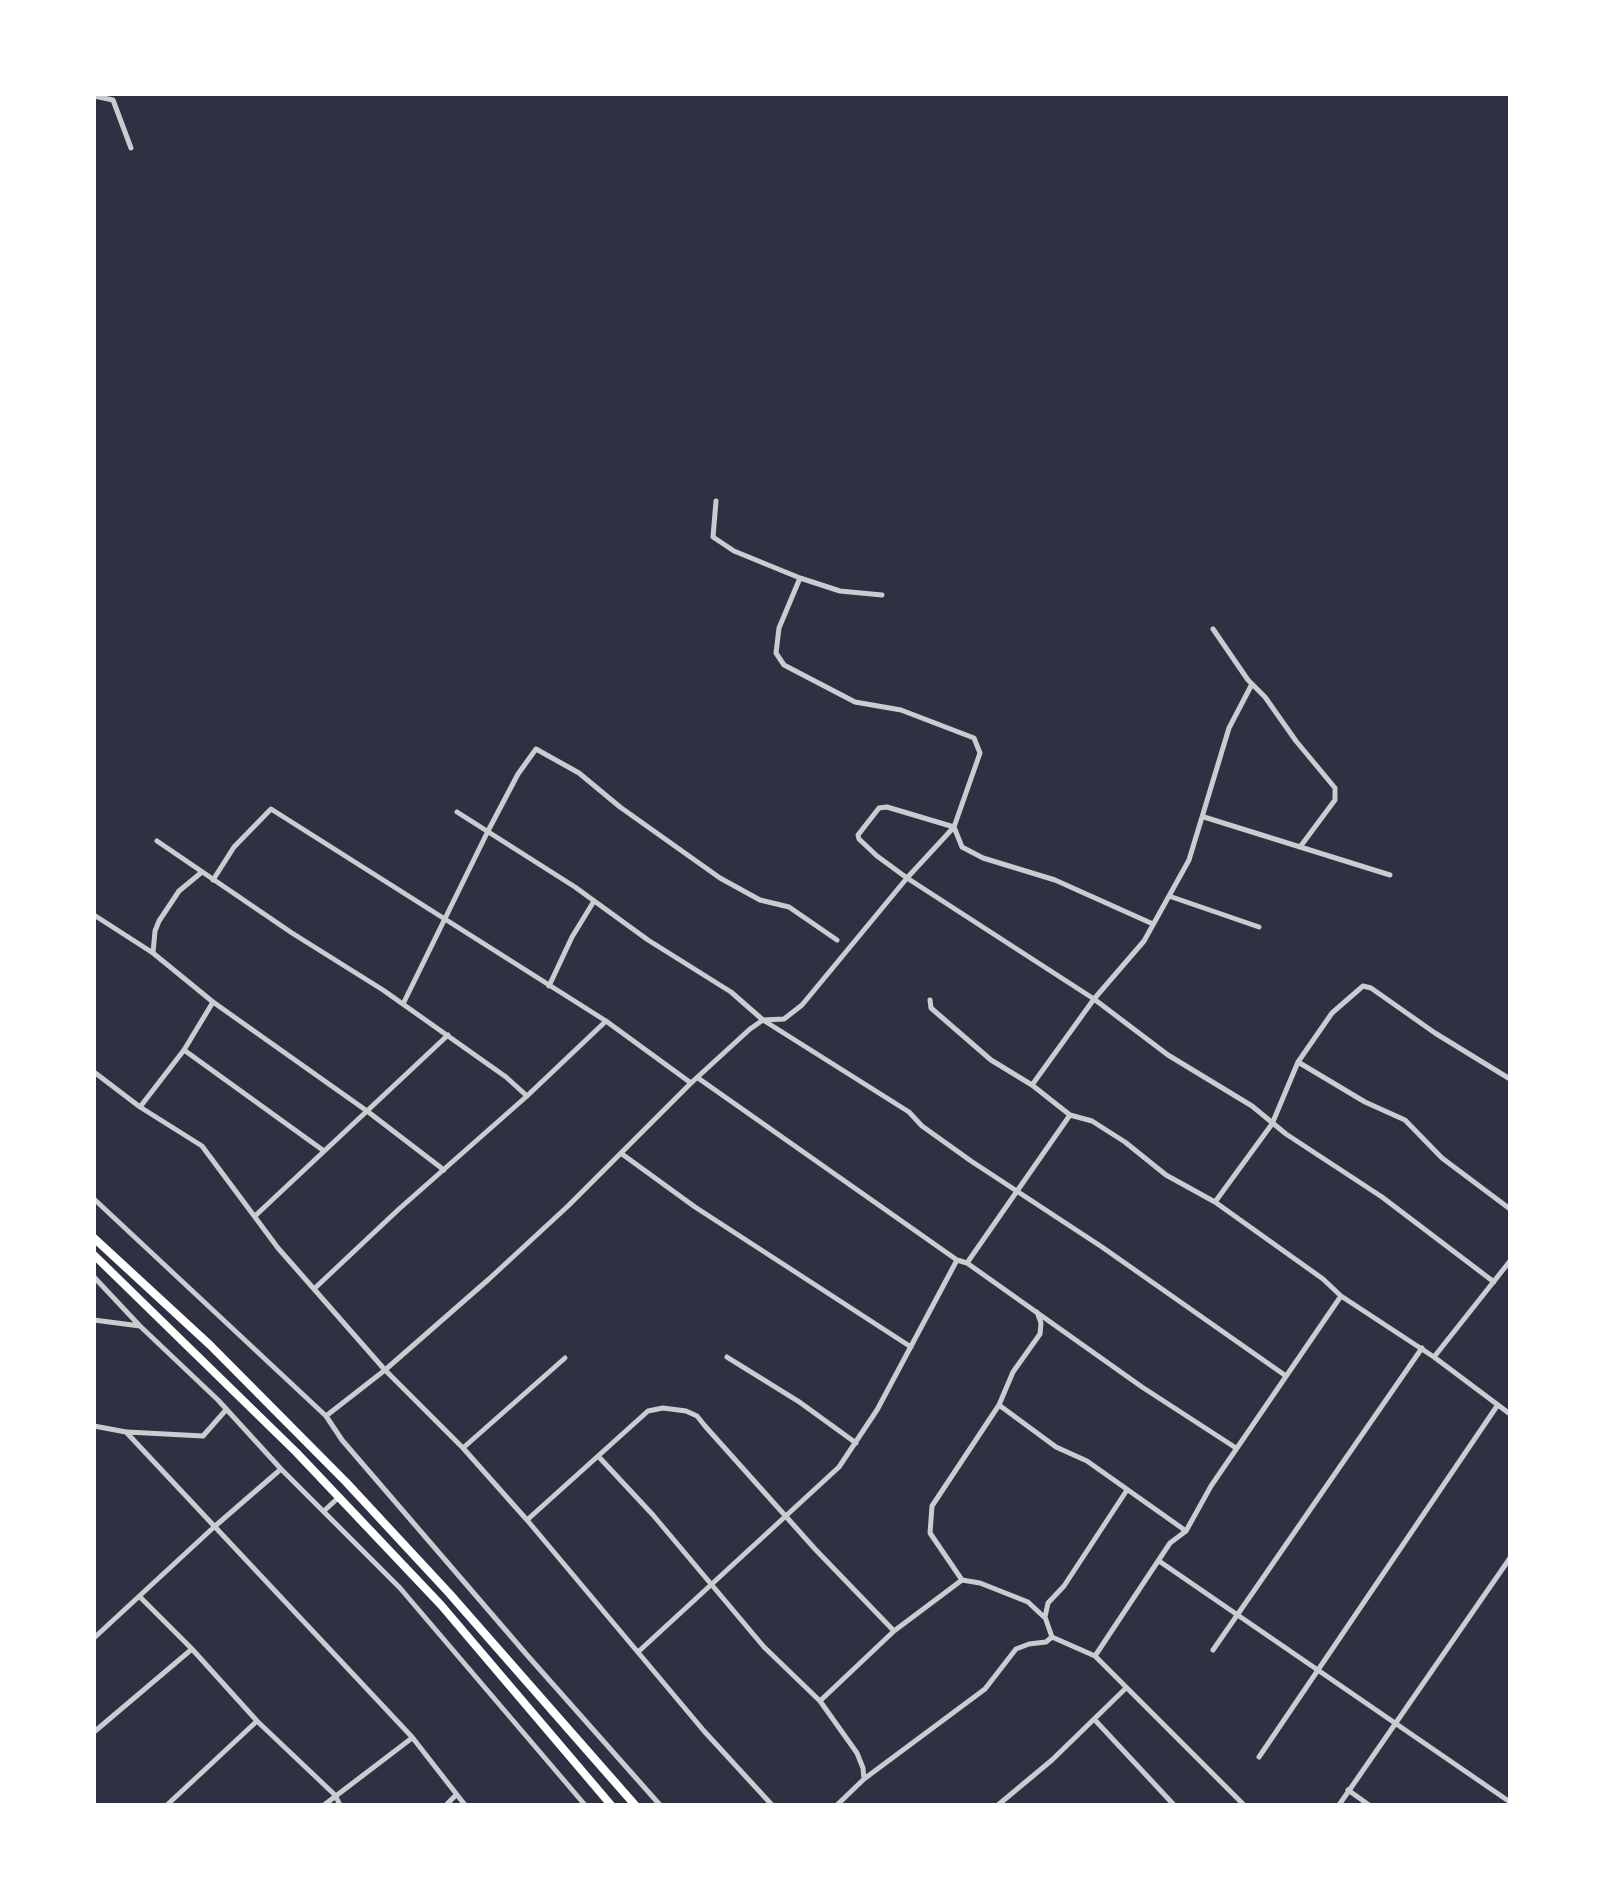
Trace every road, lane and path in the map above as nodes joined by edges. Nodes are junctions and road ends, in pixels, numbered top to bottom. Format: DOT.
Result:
graph roads {
  1 [pos="94,96"];
  2 [pos="131,148"];
  3 [pos="716,501"];
  4 [pos="800,578"];
  5 [pos="882,595"];
  6 [pos="1213,629"];
  7 [pos="1252,684"];
  8 [pos="457,812"];
  9 [pos="1204,817"];
  10 [pos="954,827"];
  11 [pos="488,831"];
  12 [pos="157,841"];
  13 [pos="1300,847"];
  14 [pos="202,872"];
  15 [pos="1390,875"];
  16 [pos="907,878"];
  17 [pos="213,880"];
  18 [pos="1169,896"];
  19 [pos="594,901"];
  20 [pos="94,915"];
  21 [pos="445,918"];
  22 [pos="1153,924"];
  23 [pos="1259,927"];
  24 [pos="837,940"];
  25 [pos="153,953"];
  26 [pos="549,986"];
  27 [pos="1094,999"];
  28 [pos="930,1000"];
  29 [pos="213,1002"];
  30 [pos="403,1004"];
  31 [pos="763,1020"];
  32 [pos="606,1021"];
  33 [pos="448,1035"];
  34 [pos="184,1050"];
  35 [pos="1298,1062"];
  36 [pos="94,1072"];
  37 [pos="698,1078"];
  38 [pos="1510,1079"];
  39 [pos="691,1083"];
  40 [pos="1032,1085"];
  41 [pos="527,1096"];
  42 [pos="140,1107"];
  43 [pos="367,1111"];
  44 [pos="1070,1115"];
  45 [pos="1272,1124"];
  46 [pos="324,1151"];
  47 [pos="622,1154"];
  48 [pos="444,1170"];
  49 [pos="1017,1190"];
  50 [pos="94,1199"];
  51 [pos="1215,1202"];
  52 [pos="1510,1209"];
  53 [pos="255,1216"];
  54 [pos="94,1238"];
  55 [pos="94,1255"];
  56 [pos="957,1260"];
  57 [pos="1510,1261"];
  58 [pos="967,1263"];
  59 [pos="94,1277"];
  60 [pos="1494,1282"];
  61 [pos="315,1288"];
  62 [pos="1341,1296"];
  63 [pos="1037,1312"];
  64 [pos="94,1320"];
  65 [pos="140,1326"];
  66 [pos="911,1347"];
  67 [pos="1422,1348"];
  68 [pos="727,1357"];
  69 [pos="1434,1357"];
  70 [pos="565,1358"];
  71 [pos="385,1370"];
  72 [pos="1286,1376"];
  73 [pos="999,1405"];
  74 [pos="1497,1406"];
  75 [pos="225,1410"];
  76 [pos="1510,1414"];
  77 [pos="326,1416"];
  78 [pos="94,1426"];
  79 [pos="126,1432"];
  80 [pos="856,1443"];
  81 [pos="463,1448"];
  82 [pos="1236,1448"];
  83 [pos="598,1456"];
  84 [pos="281,1469"];
  85 [pos="1127,1490"];
  86 [pos="339,1497"];
  87 [pos="324,1511"];
  88 [pos="786,1516"];
  89 [pos="527,1520"];
  90 [pos="214,1527"];
  91 [pos="1186,1531"];
  92 [pos="1509,1560"];
  93 [pos="1159,1561"];
  94 [pos="962,1580"];
  95 [pos="714,1584"];
  96 [pos="140,1597"];
  97 [pos="1239,1615"];
  98 [pos="1045,1617"];
  99 [pos="894,1631"];
  100 [pos="1052,1637"];
  101 [pos="94,1638"];
  102 [pos="192,1649"];
  103 [pos="1213,1650"];
  104 [pos="638,1652"];
  105 [pos="1095,1656"];
  106 [pos="1318,1668"];
  107 [pos="1126,1688"];
  108 [pos="820,1701"];
  109 [pos="1094,1719"];
  110 [pos="257,1721"];
  111 [pos="1395,1723"];
  112 [pos="94,1732"];
  113 [pos="412,1737"];
  114 [pos="1259,1757"];
  115 [pos="864,1779"];
  116 [pos="1348,1790"];
  117 [pos="335,1795"];
  118 [pos="456,1795"];
  119 [pos="1006,1799"];
  120 [pos="1510,1802"];
  121 [pos="167,1805"];
  122 [pos="324,1805"];
  123 [pos="340,1805"];
  124 [pos="446,1805"];
  125 [pos="465,1805"];
  126 [pos="585,1805"];
  127 [pos="611,1805"];
  128 [pos="635,1805"];
  129 [pos="660,1805"];
  130 [pos="772,1805"];
  131 [pos="837,1805"];
  132 [pos="998,1805"];
  133 [pos="1011,1805"];
  134 [pos="1174,1805"];
  135 [pos="1244,1805"];
  136 [pos="1339,1805"];
  137 [pos="1369,1805"];
  1 -- 2 [label="street"];
  3 -- 4 [label="street"];
  4 -- 5 [label="street"];
  4 -- 10 [label="street"];
  6 -- 7 [label="street"];
  7 -- 9 [label="street"];
  7 -- 13 [label="street"];
  8 -- 11 [label="street"];
  9 -- 13 [label="street"];
  9 -- 18 [label="street"];
  10 -- 16 [label="street"];
  10 -- 16 [label="street"];
  10 -- 22 [label="street"];
  11 -- 19 [label="street"];
  11 -- 21 [label="street"];
  11 -- 24 [label="street"];
  12 -- 14 [label="street"];
  13 -- 15 [label="street"];
  14 -- 17 [label="street"];
  14 -- 25 [label="street"];
  16 -- 27 [label="street"];
  16 -- 31 [label="street"];
  17 -- 21 [label="street"];
  17 -- 30 [label="street"];
  18 -- 22 [label="street"];
  18 -- 23 [label="street"];
  19 -- 26 [label="street"];
  19 -- 31 [label="street"];
  20 -- 25 [label="street"];
  21 -- 26 [label="street"];
  21 -- 30 [label="street"];
  22 -- 27 [label="street"];
  25 -- 29 [label="street"];
  26 -- 32 [label="street"];
  27 -- 40 [label="street"];
  27 -- 45 [label="street"];
  28 -- 40 [label="street"];
  29 -- 34 [label="street"];
  29 -- 43 [label="street"];
  30 -- 33 [label="street"];
  31 -- 37 [label="street"];
  31 -- 49 [label="street"];
  32 -- 39 [label="street"];
  32 -- 41 [label="street"];
  33 -- 41 [label="street"];
  33 -- 43 [label="street"];
  34 -- 42 [label="street"];
  34 -- 46 [label="street"];
  35 -- 38 [label="street"];
  35 -- 45 [label="street"];
  35 -- 52 [label="street"];
  36 -- 42 [label="street"];
  37 -- 39 [label="street"];
  37 -- 56 [label="street"];
  39 -- 47 [label="street"];
  40 -- 44 [label="street"];
  41 -- 48 [label="street"];
  42 -- 53 [label="street"];
  43 -- 46 [label="street"];
  43 -- 48 [label="street"];
  44 -- 49 [label="street"];
  44 -- 51 [label="street"];
  45 -- 51 [label="street"];
  45 -- 60 [label="street"];
  46 -- 53 [label="street"];
  47 -- 66 [label="street"];
  47 -- 71 [label="street"];
  48 -- 61 [label="street"];
  49 -- 58 [label="street"];
  49 -- 72 [label="street"];
  50 -- 77 [label="street"];
  51 -- 62 [label="street"];
  53 -- 61 [label="street"];
  54 -- 128 [label="main road"];
  55 -- 86 [label="main road"];
  56 -- 58 [label="street"];
  56 -- 66 [label="street"];
  57 -- 60 [label="street"];
  58 -- 63 [label="street"];
  59 -- 65 [label="street"];
  60 -- 69 [label="street"];
  61 -- 71 [label="street"];
  62 -- 67 [label="street"];
  62 -- 72 [label="street"];
  63 -- 73 [label="street"];
  63 -- 82 [label="street"];
  64 -- 65 [label="street"];
  65 -- 75 [label="street"];
  66 -- 80 [label="street"];
  67 -- 69 [label="street"];
  67 -- 97 [label="street"];
  68 -- 80 [label="street"];
  69 -- 74 [label="street"];
  70 -- 81 [label="street"];
  71 -- 77 [label="street"];
  71 -- 81 [label="street"];
  72 -- 82 [label="street"];
  73 -- 85 [label="street"];
  73 -- 94 [label="street"];
  74 -- 76 [label="street"];
  74 -- 106 [label="street"];
  75 -- 79 [label="street"];
  75 -- 84 [label="street"];
  77 -- 129 [label="street"];
  78 -- 79 [label="street"];
  79 -- 90 [label="street"];
  80 -- 88 [label="street"];
  81 -- 89 [label="street"];
  82 -- 91 [label="street"];
  83 -- 88 [label="street"];
  83 -- 89 [label="street"];
  83 -- 95 [label="street"];
  84 -- 87 [label="street"];
  84 -- 90 [label="street"];
  85 -- 91 [label="street"];
  85 -- 98 [label="street"];
  86 -- 87 [label="street"];
  86 -- 127 [label="main road"];
  87 -- 126 [label="street"];
  88 -- 95 [label="street"];
  88 -- 99 [label="street"];
  89 -- 104 [label="street"];
  90 -- 96 [label="street"];
  90 -- 113 [label="street"];
  91 -- 93 [label="street"];
  92 -- 111 [label="street"];
  93 -- 97 [label="street"];
  93 -- 105 [label="street"];
  94 -- 98 [label="street"];
  94 -- 99 [label="street"];
  95 -- 104 [label="street"];
  95 -- 108 [label="street"];
  96 -- 101 [label="street"];
  96 -- 102 [label="street"];
  97 -- 103 [label="street"];
  97 -- 106 [label="street"];
  98 -- 100 [label="street"];
  99 -- 108 [label="street"];
  100 -- 105 [label="street"];
  100 -- 115 [label="street"];
  102 -- 110 [label="street"];
  102 -- 112 [label="street"];
  104 -- 130 [label="street"];
  105 -- 107 [label="street"];
  106 -- 111 [label="street"];
  106 -- 114 [label="street"];
  107 -- 109 [label="street"];
  107 -- 135 [label="street"];
  108 -- 115 [label="street"];
  109 -- 119 [label="street"];
  109 -- 134 [label="street"];
  110 -- 117 [label="street"];
  110 -- 121 [label="street"];
  111 -- 116 [label="street"];
  111 -- 120 [label="street"];
  113 -- 117 [label="street"];
  113 -- 118 [label="street"];
  115 -- 131 [label="street"];
  116 -- 136 [label="street"];
  116 -- 137 [label="street"];
  117 -- 122 [label="street"];
  117 -- 123 [label="street"];
  118 -- 124 [label="street"];
  118 -- 125 [label="street"];
  119 -- 132 [label="street"];
  119 -- 133 [label="street"];
}
